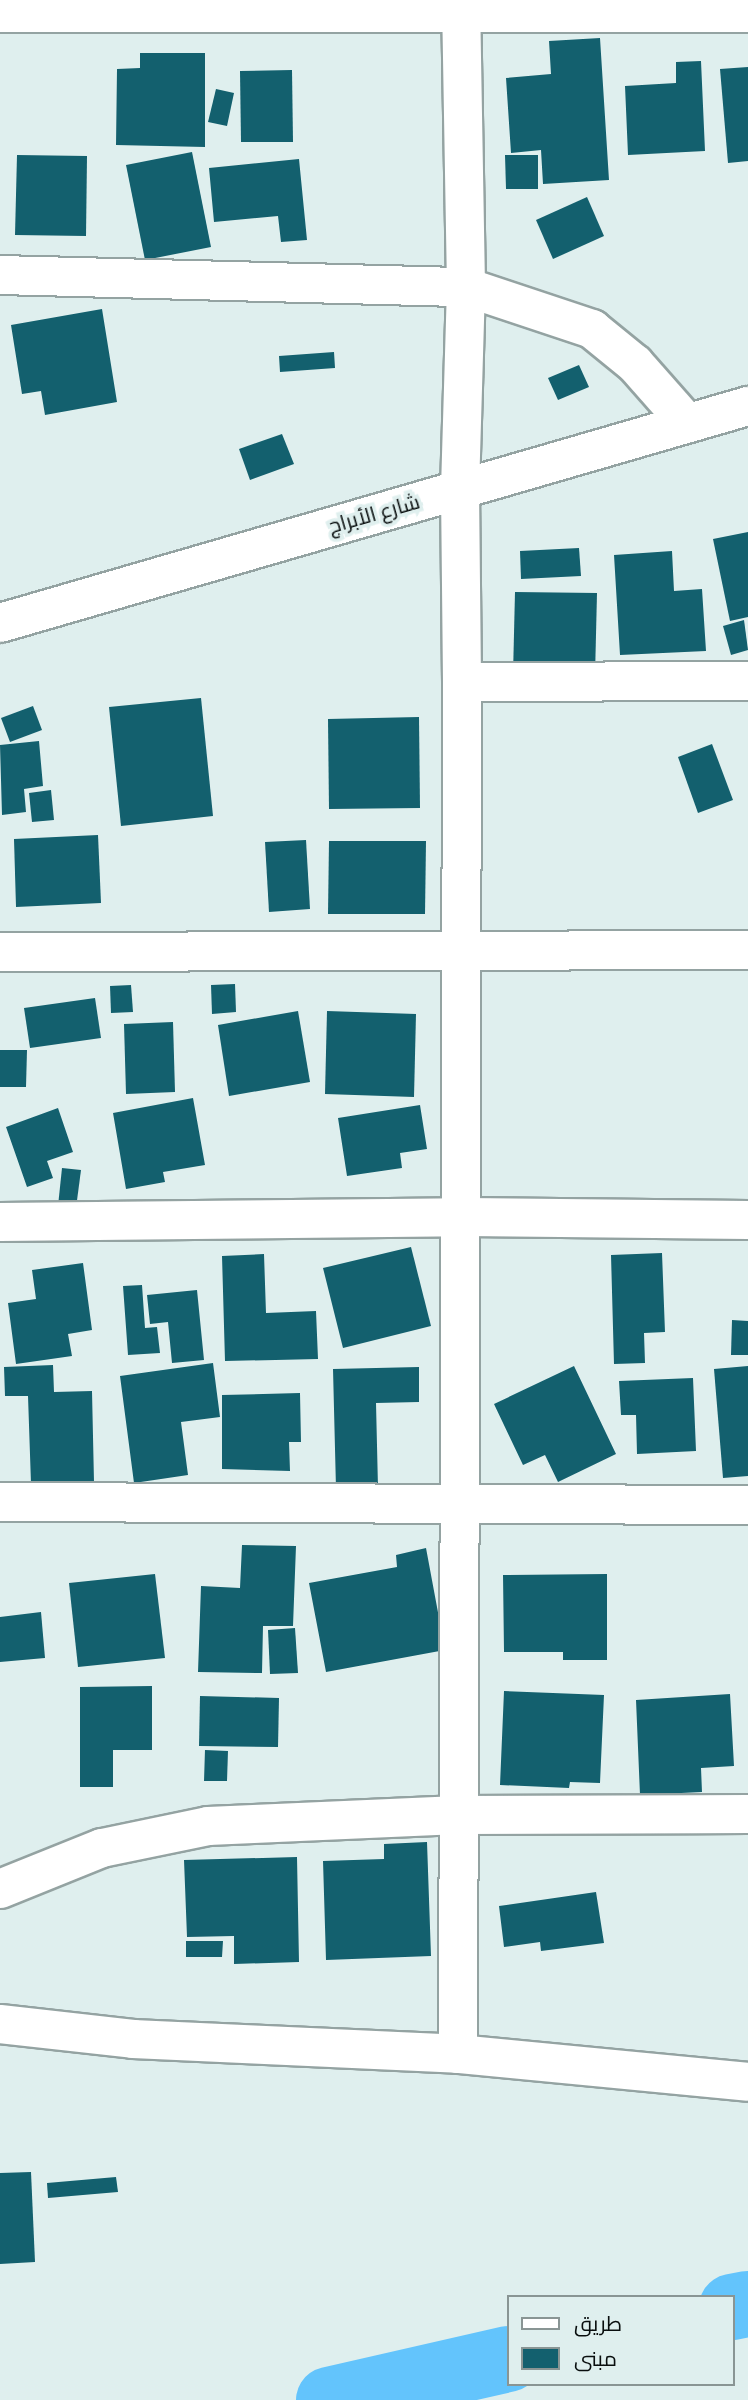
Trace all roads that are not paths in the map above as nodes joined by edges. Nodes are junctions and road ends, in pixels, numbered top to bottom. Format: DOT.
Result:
graph roads {
  1 [pos="461,6"];
  2 [pos="0,13"];
  3 [pos="748,13"];
  4 [pos="0,275"];
  5 [pos="466,287"];
  6 [pos="748,406"];
  7 [pos="687,423"];
  8 [pos="460,489"];
  9 [pos="0,622"];
  10 [pos="748,681"];
  11 [pos="462,682"];
  12 [pos="748,950"];
  13 [pos="0,952"];
  14 [pos="462,952"];
  15 [pos="461,1217"];
  16 [pos="748,1220"];
  17 [pos="0,1222"];
  18 [pos="0,1502"];
  19 [pos="461,1505"];
  20 [pos="748,1505"];
  21 [pos="748,1814"];
  22 [pos="459,1815"];
  23 [pos="0,1889"];
  24 [pos="0,2024"];
  25 [pos="458,2054"];
  26 [pos="748,2082"];
  1 -- 2 [label="street"];
  1 -- 3 [label="street"];
  1 -- 5 [label="street"];
  4 -- 5 [label="street"];
  5 -- 7 [label="street"];
  5 -- 8 [label="street"];
  6 -- 7 [label="street, شارع الأبراج"];
  7 -- 8 [label="street, شارع الأبراج"];
  8 -- 9 [label="street, شارع الأبراج"];
  8 -- 11 [label="street"];
  10 -- 11 [label="street"];
  11 -- 14 [label="street"];
  12 -- 14 [label="street"];
  13 -- 14 [label="street"];
  14 -- 15 [label="street"];
  15 -- 16 [label="street"];
  15 -- 17 [label="street"];
  15 -- 19 [label="street"];
  18 -- 19 [label="street"];
  19 -- 20 [label="street"];
  19 -- 22 [label="street"];
  21 -- 22 [label="street"];
  22 -- 23 [label="street"];
  22 -- 25 [label="street"];
  24 -- 25 [label="street"];
  25 -- 26 [label="street"];
}
